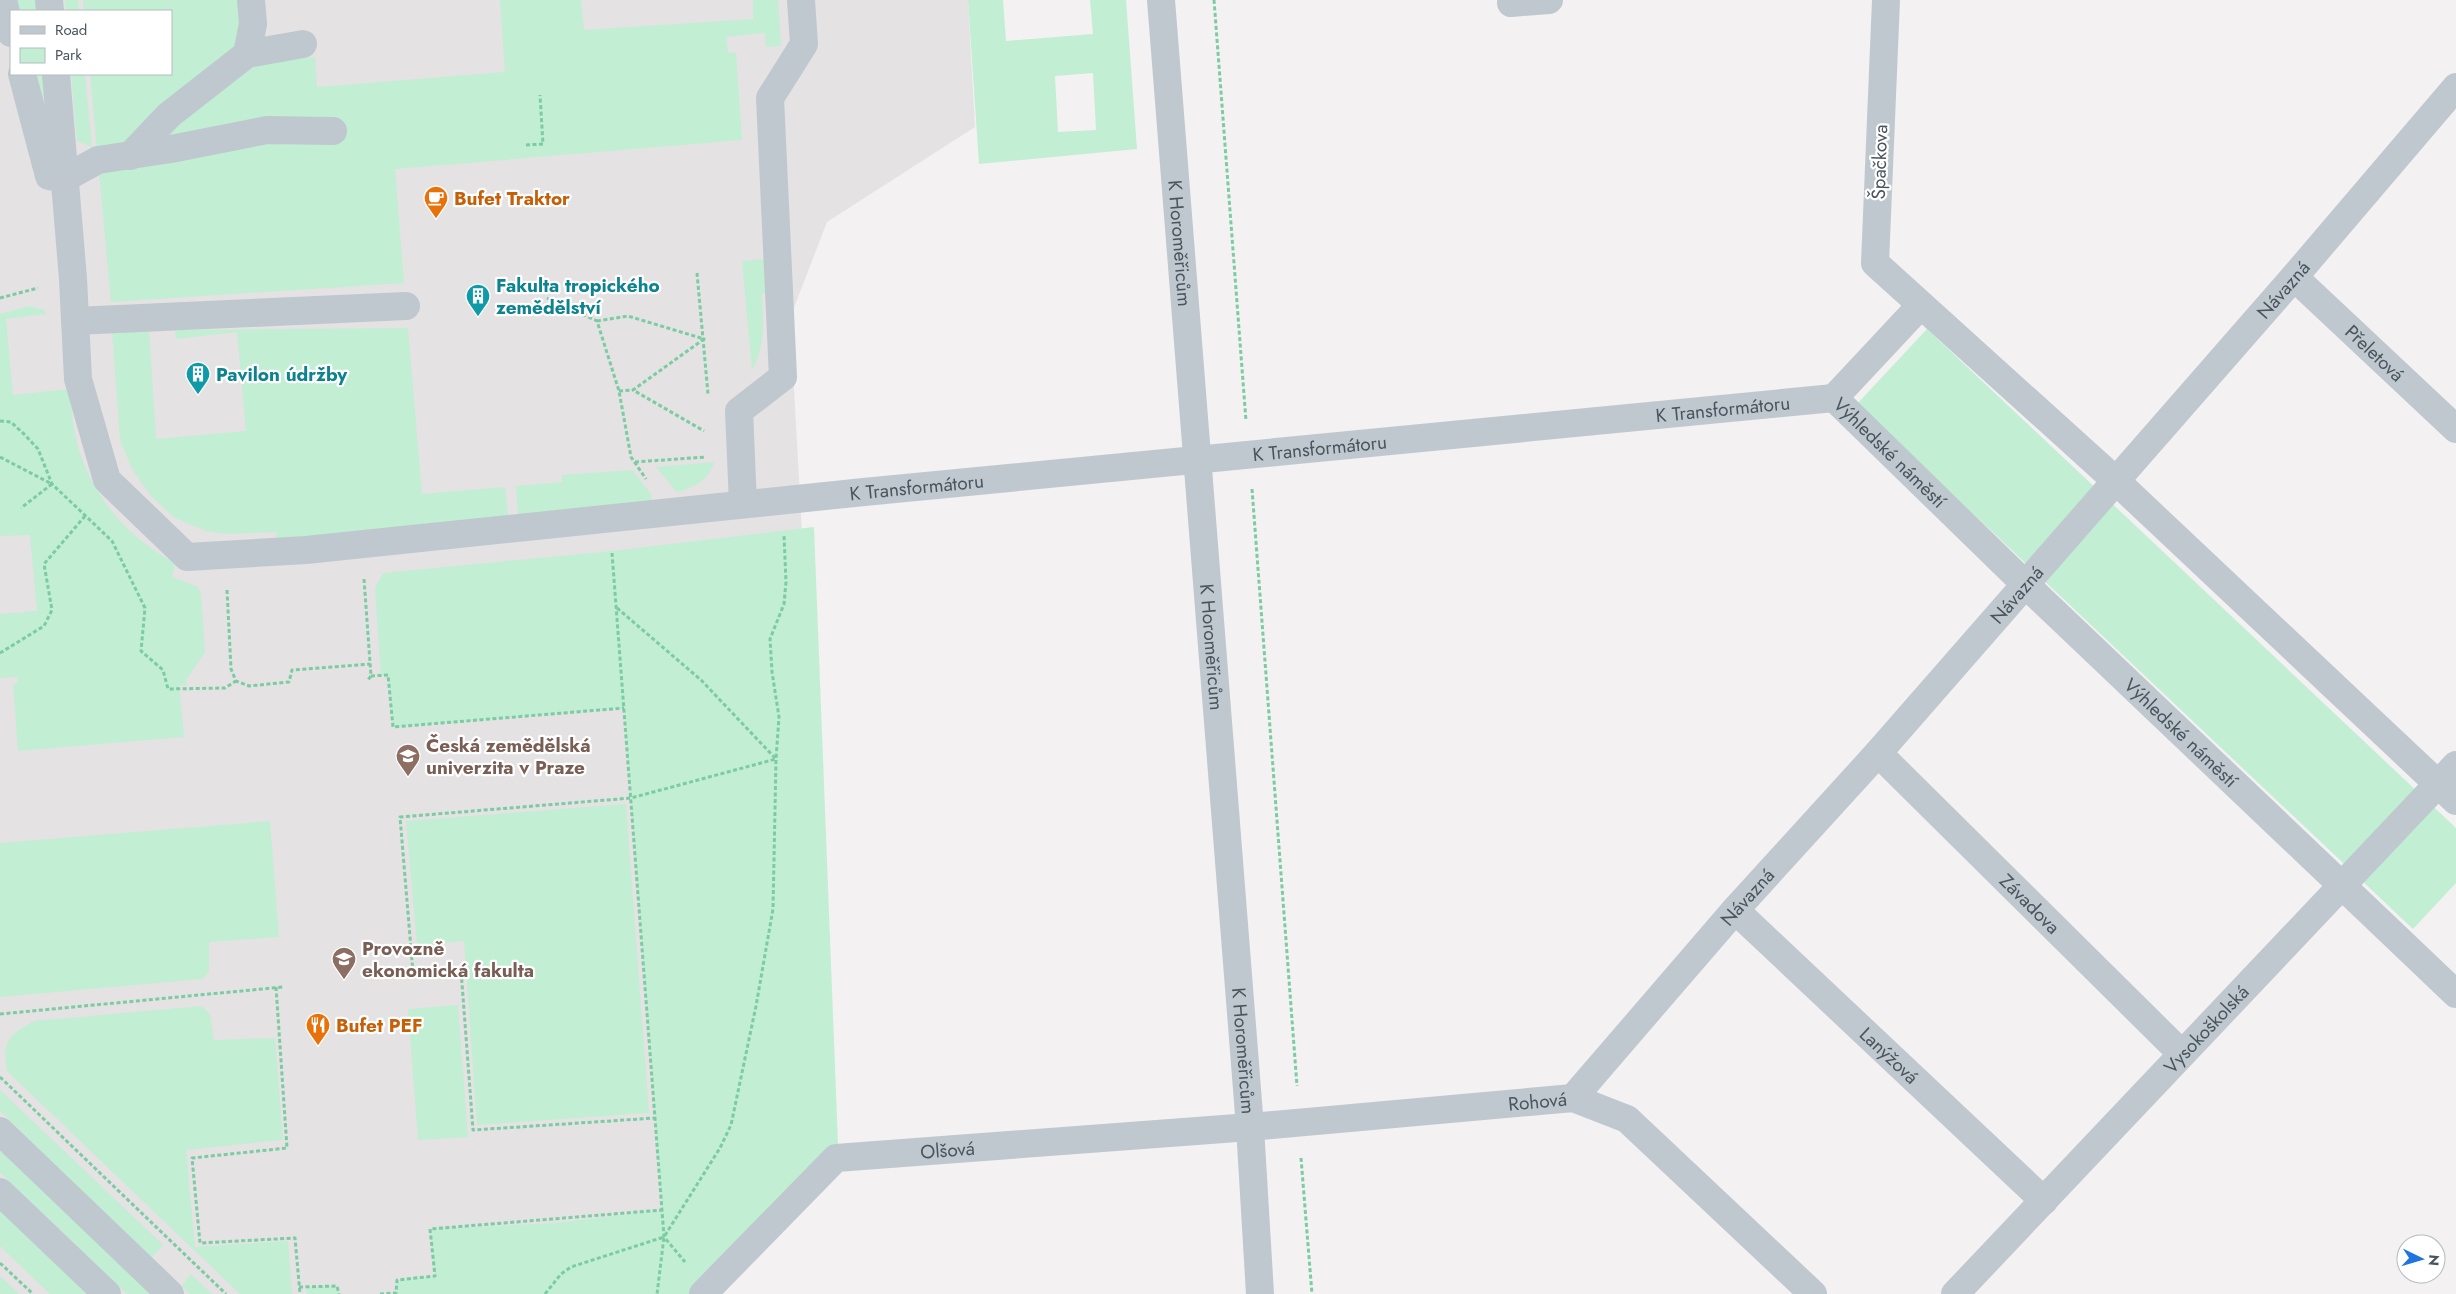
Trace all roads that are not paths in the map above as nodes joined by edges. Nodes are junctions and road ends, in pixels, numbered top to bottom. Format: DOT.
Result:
graph roads {
  1 [pos="3,0"];
  2 [pos="251,0"];
  3 [pos="801,0"];
  4 [pos="1161,0"];
  5 [pos="1549,0"];
  6 [pos="1886,0"];
  7 [pos="1510,3"];
  8 [pos="10,29"];
  9 [pos="303,44"];
  10 [pos="247,54"];
  11 [pos="22,75"];
  12 [pos="56,75"];
  13 [pos="2456,87"];
  14 [pos="333,131"];
  15 [pos="130,156"];
  16 [pos="65,178"];
  17 [pos="2294,277"];
  18 [pos="1921,305"];
  19 [pos="406,306"];
  20 [pos="75,321"];
  21 [pos="1834,398"];
  22 [pos="2456,429"];
  23 [pos="1197,460"];
  24 [pos="2115,480"];
  25 [pos="743,504"];
  26 [pos="2025,584"];
  27 [pos="1878,754"];
  28 [pos="2450,783"];
  29 [pos="2341,886"];
  30 [pos="1735,910"];
  31 [pos="2456,994"];
  32 [pos="2182,1054"];
  33 [pos="1573,1098"];
  34 [pos="1250,1127"];
  35 [pos="0,1131"];
  36 [pos="0,1192"];
  37 [pos="2044,1201"];
  38 [pos="705,1292"];
  39 [pos="107,1294"];
  40 [pos="170,1294"];
  41 [pos="1260,1294"];
  42 [pos="1813,1294"];
  43 [pos="1955,1294"];
  1 -- 8 [label="street"];
  2 -- 10 [label="street"];
  3 -- 25 [label="street"];
  4 -- 23 [label="street, K Horoměřicům"];
  5 -- 7 [label="street"];
  6 -- 18 [label="street, Špačkova"];
  9 -- 10 [label="street"];
  10 -- 15 [label="street"];
  11 -- 16 [label="street"];
  12 -- 16 [label="street, K Transformátoru"];
  13 -- 17 [label="street, Návazná"];
  14 -- 15 [label="street"];
  15 -- 16 [label="street"];
  16 -- 20 [label="street, K Transformátoru"];
  17 -- 22 [label="street, Přeletová"];
  17 -- 24 [label="street, Návazná"];
  18 -- 21 [label="street, Výhledské náměstí"];
  18 -- 24 [label="street"];
  19 -- 20 [label="street"];
  20 -- 25 [label="street, K Transformátoru"];
  21 -- 23 [label="street, K Transformátoru"];
  21 -- 26 [label="street, Výhledské náměstí"];
  23 -- 25 [label="street, K Transformátoru"];
  23 -- 34 [label="street, K Horoměřicům"];
  24 -- 26 [label="street, Návazná"];
  24 -- 28 [label="street"];
  26 -- 27 [label="street, Návazná"];
  26 -- 29 [label="street, Výhledské náměstí"];
  27 -- 30 [label="street, Návazná"];
  27 -- 32 [label="street, Závadova"];
  28 -- 29 [label="street, Vysokoškolská"];
  29 -- 31 [label="street, Výhledské náměstí"];
  29 -- 32 [label="street, Vysokoškolská"];
  30 -- 33 [label="street, Návazná"];
  30 -- 37 [label="street, Lanýžová"];
  32 -- 37 [label="street, Vysokoškolská"];
  33 -- 34 [label="street, Rohová"];
  33 -- 42 [label="street, Rohová"];
  34 -- 38 [label="street, Olšová"];
  34 -- 41 [label="street, K Horoměřicům"];
  35 -- 40 [label="street"];
  36 -- 39 [label="street"];
  37 -- 43 [label="street, Vysokoškolská"];
}
